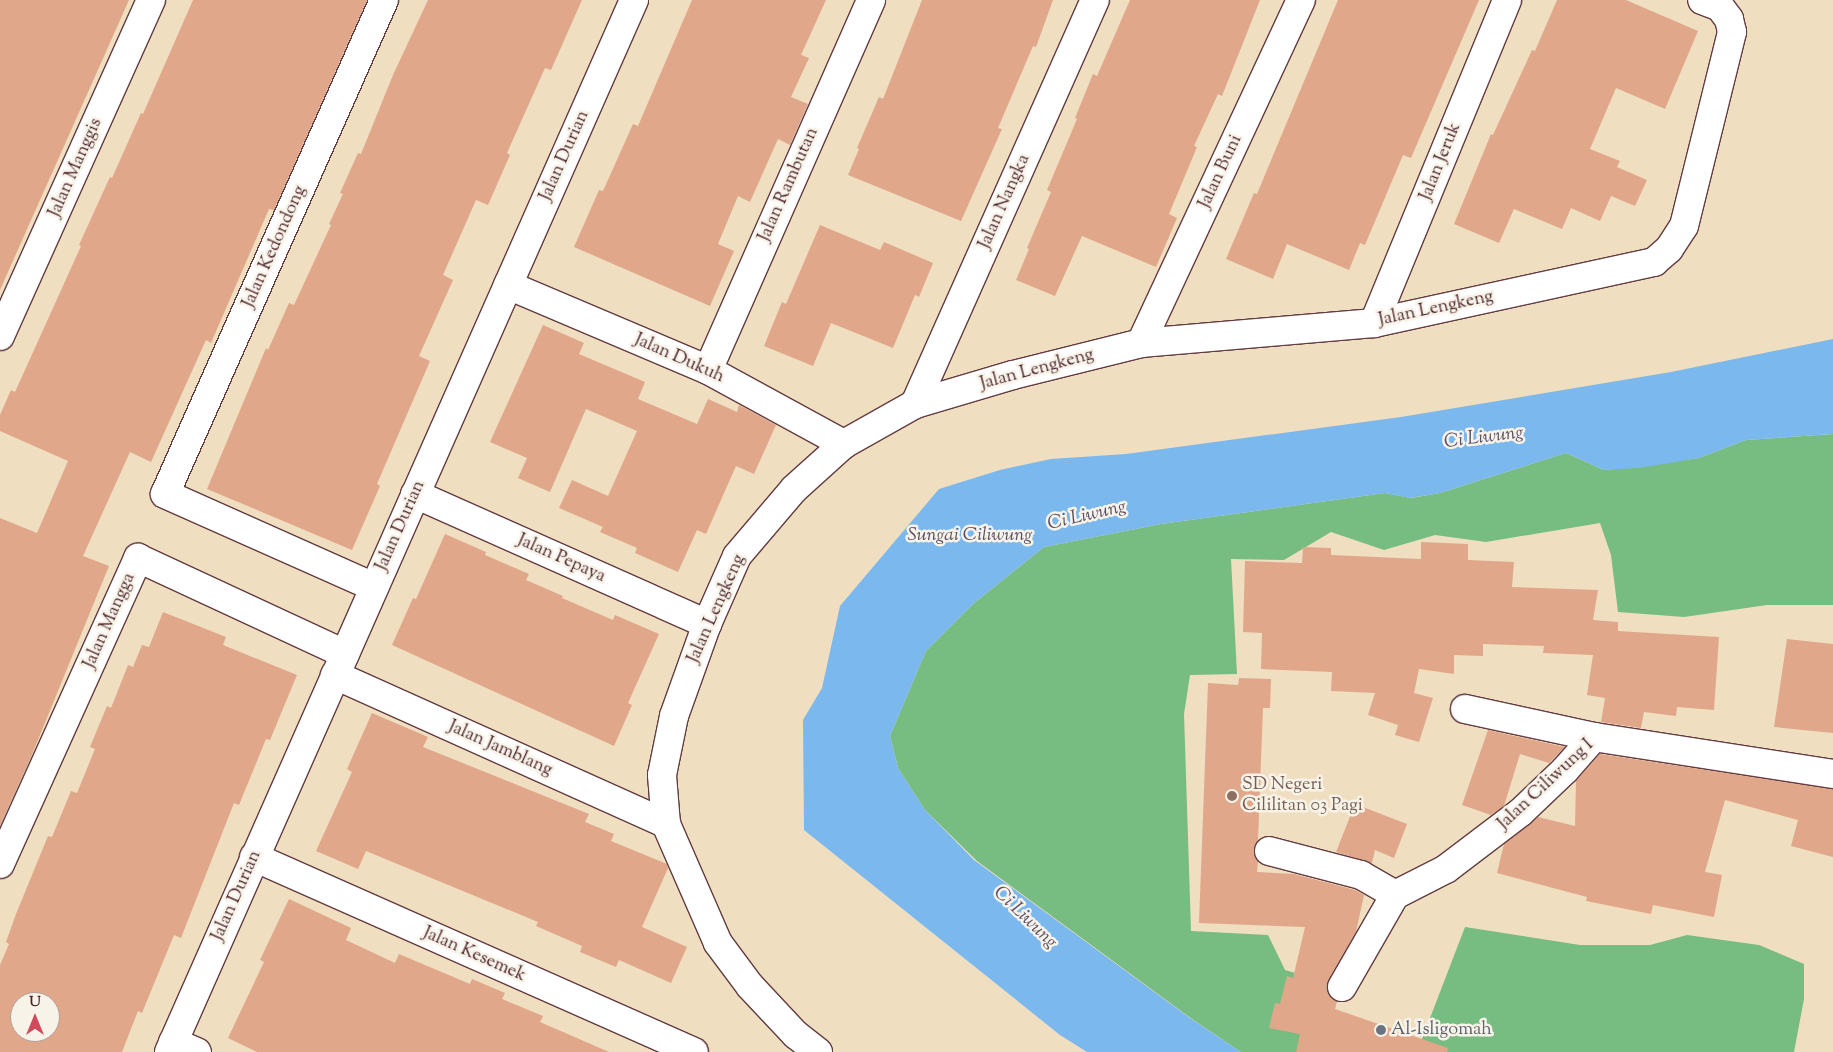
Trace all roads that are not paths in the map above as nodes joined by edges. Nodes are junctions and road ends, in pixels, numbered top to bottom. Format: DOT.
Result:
graph roads {
  1 [pos="151,0"];
  2 [pos="384,0"];
  3 [pos="634,0"];
  4 [pos="871,0"];
  5 [pos="1095,0"];
  6 [pos="1301,0"];
  7 [pos="1507,0"];
  8 [pos="1702,0"];
  9 [pos="508,285"];
  10 [pos="1374,323"];
  11 [pos="0,336"];
  12 [pos="1141,344"];
  13 [pos="708,370"];
  14 [pos="915,404"];
  15 [pos="844,444"];
  16 [pos="415,494"];
  17 [pos="374,587"];
  18 [pos="707,624"];
  19 [pos="340,665"];
  20 [pos="1465,709"];
  21 [pos="1594,736"];
  22 [pos="1833,774"];
  23 [pos="666,824"];
  24 [pos="1269,852"];
  25 [pos="254,857"];
  26 [pos="0,864"];
  27 [pos="1394,895"];
  28 [pos="1342,987"];
  29 [pos="790,1043"];
  30 [pos="179,1048"];
  31 [pos="694,1052"];
  32 [pos="818,1052"];
  1 -- 11 [label="street, Jalan Manggis"];
  2 -- 17 [label="street, Jalan Kedondong"];
  3 -- 9 [label="street, Jalan Durian"];
  4 -- 13 [label="street, Jalan Rambutan"];
  5 -- 14 [label="street, Jalan Nangka"];
  6 -- 12 [label="street, Jalan Buni"];
  7 -- 10 [label="street, Jalan Jeruk"];
  8 -- 10 [label="street, Jalan Lengkeng"];
  9 -- 13 [label="street, Jalan Dukuh"];
  9 -- 16 [label="street, Jalan Durian"];
  10 -- 12 [label="street, Jalan Lengkeng"];
  12 -- 14 [label="street, Jalan Lengkeng"];
  13 -- 15 [label="street, Jalan Dukuh"];
  14 -- 15 [label="street, Jalan Lengkeng"];
  15 -- 18 [label="street, Jalan Lengkeng"];
  16 -- 17 [label="street, Jalan Durian"];
  16 -- 18 [label="street, Jalan Pepaya"];
  17 -- 19 [label="street, Jalan Durian"];
  18 -- 23 [label="street, Jalan Lengkeng"];
  19 -- 23 [label="street, Jalan Jamblang"];
  19 -- 25 [label="street, Jalan Durian"];
  19 -- 26 [label="street, Jalan Mangga"];
  20 -- 21 [label="street"];
  21 -- 22 [label="street, Jalan Ciliwung I"];
  21 -- 27 [label="street, Jalan Ciliwung I"];
  23 -- 29 [label="street, Jalan Lengkeng"];
  24 -- 27 [label="street"];
  25 -- 30 [label="street, Jalan Durian"];
  25 -- 31 [label="street, Jalan Kesemek"];
  27 -- 28 [label="street"];
  29 -- 32 [label="street, Jalan Lengkeng"];
}
